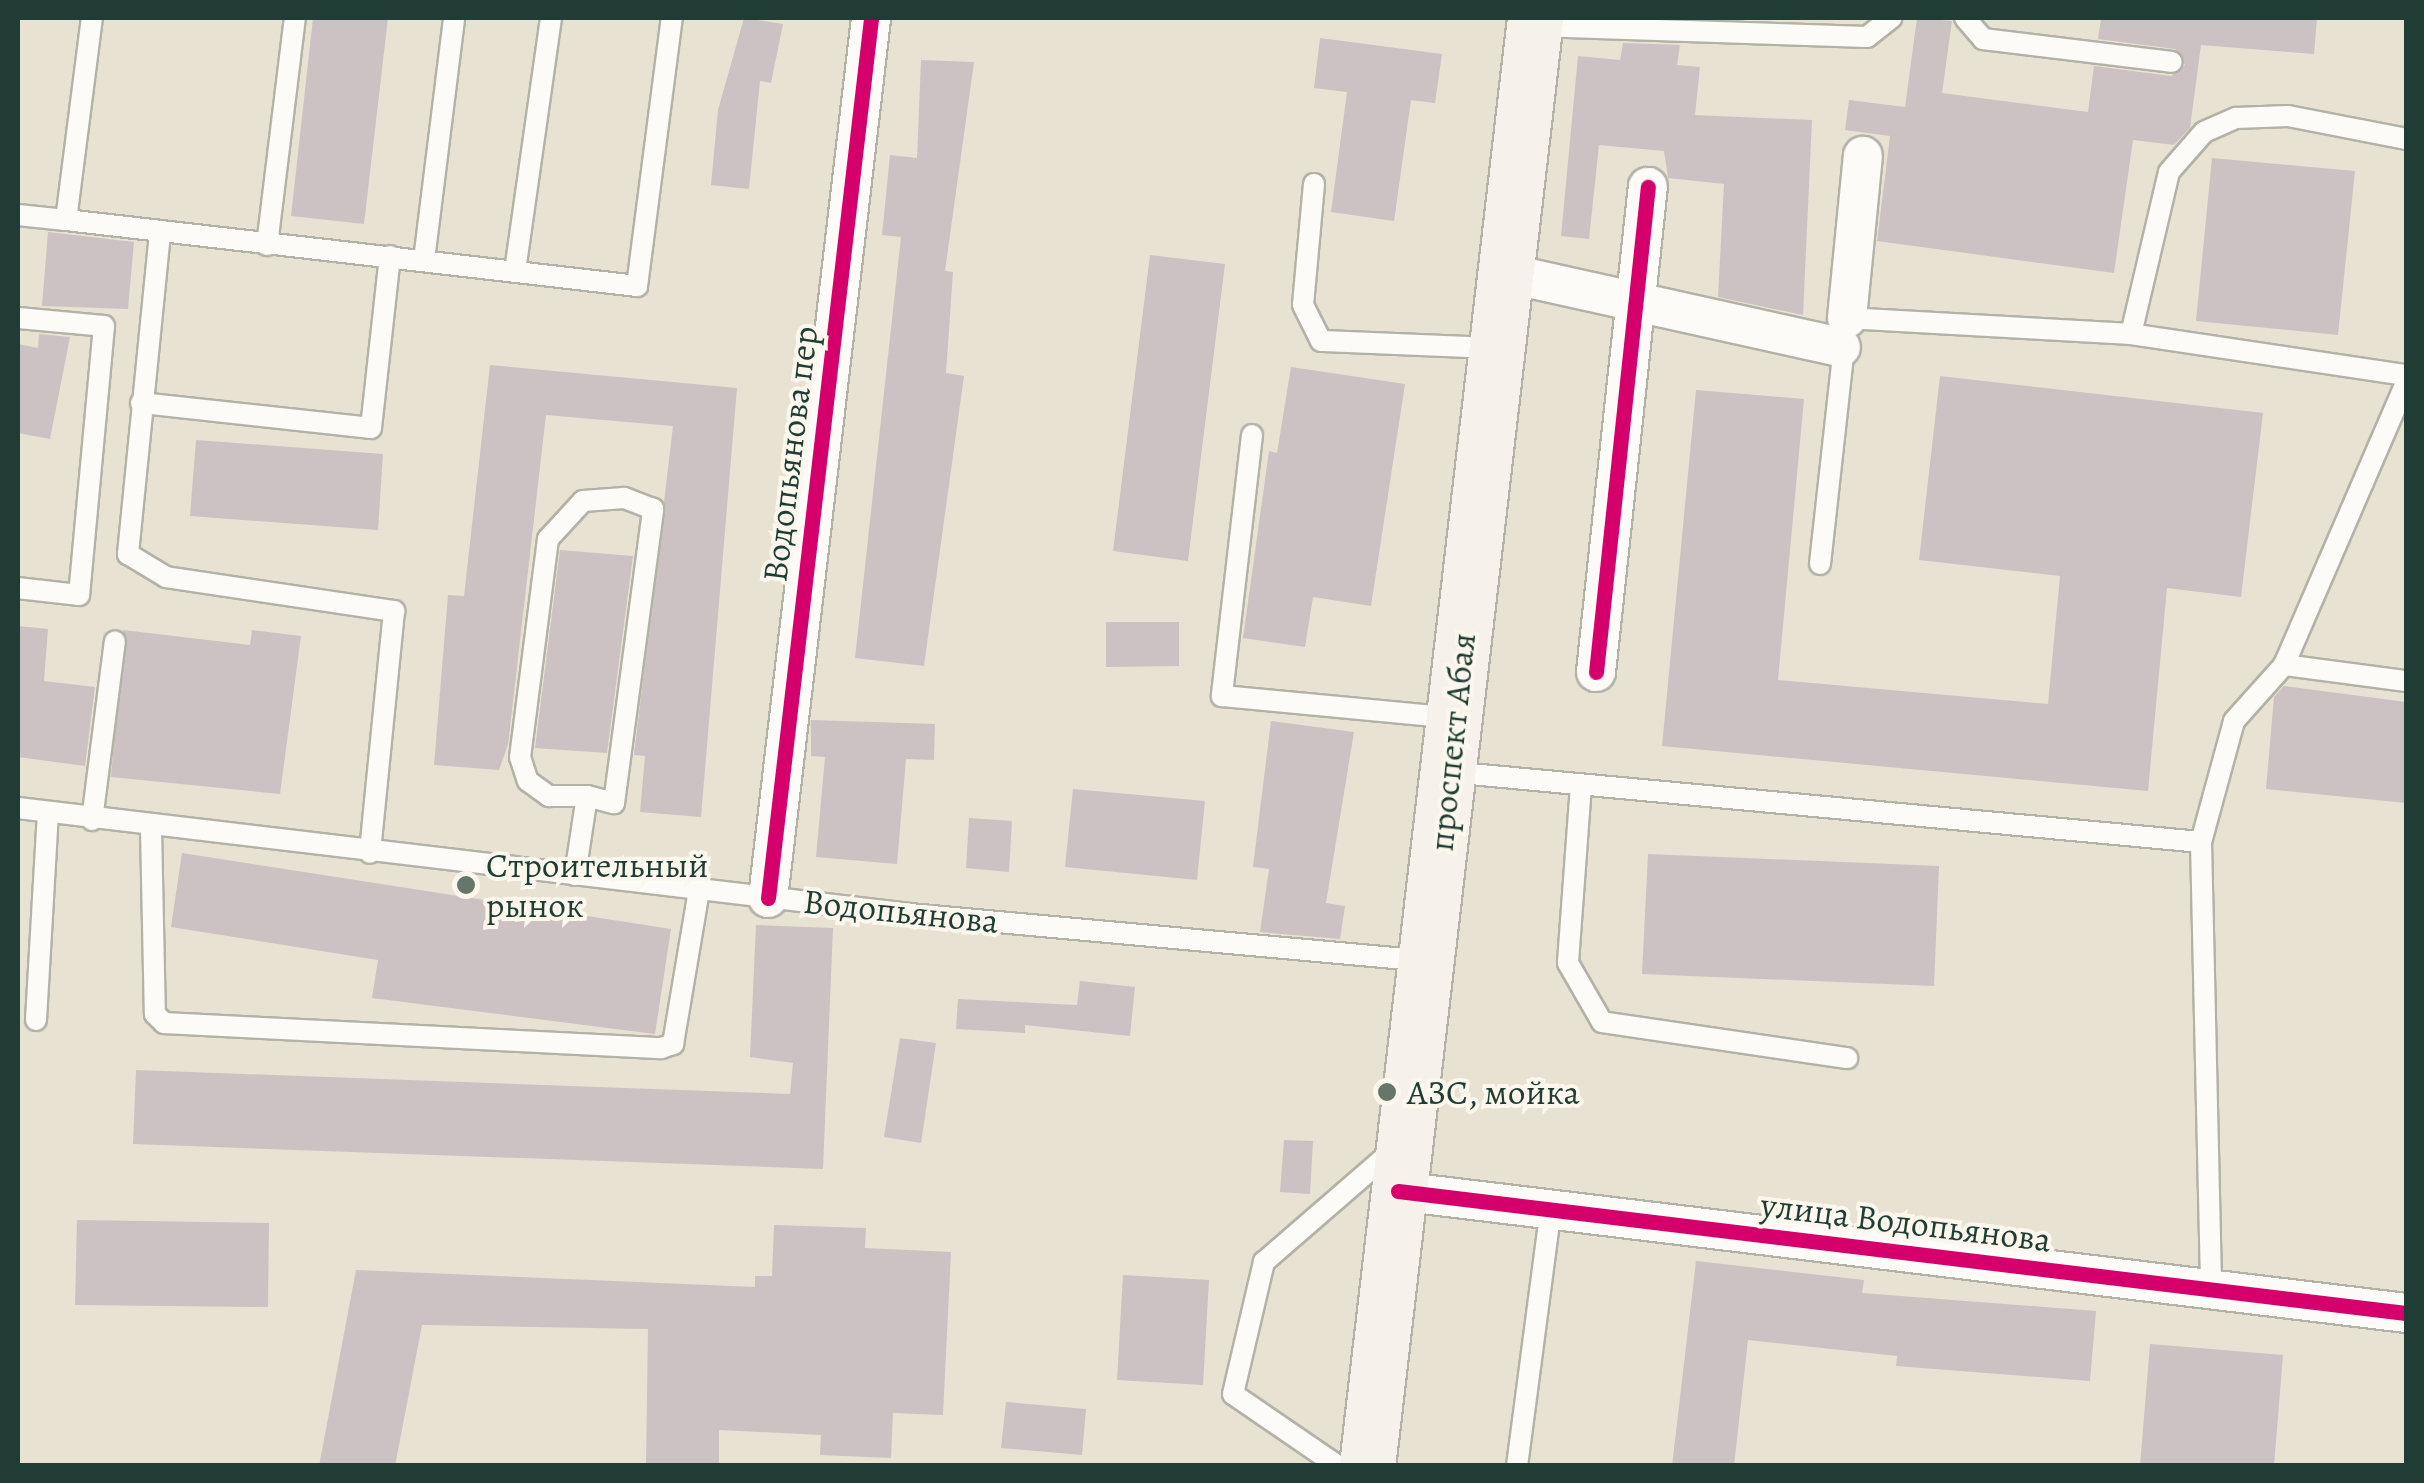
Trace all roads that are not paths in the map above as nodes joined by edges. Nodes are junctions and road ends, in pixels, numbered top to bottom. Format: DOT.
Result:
graph roads {
  1 [pos="92,18"];
  2 [pos="295,18"];
  3 [pos="454,18"];
  4 [pos="551,18"];
  5 [pos="672,18"];
  6 [pos="871,18"];
  7 [pos="1890,18"];
  8 [pos="1964,18"];
  9 [pos="1535,22"];
  10 [pos="2172,62"];
  11 [pos="2406,139"];
  12 [pos="1863,156"];
  13 [pos="1314,184"];
  14 [pos="1648,187"];
  15 [pos="18,214"];
  16 [pos="66,220"];
  17 [pos="160,233"];
  18 [pos="267,245"];
  19 [pos="390,256"];
  20 [pos="424,260"];
  21 [pos="515,271"];
  22 [pos="1506,272"];
  23 [pos="1642,305"];
  24 [pos="18,318"];
  25 [pos="1844,333"];
  26 [pos="2132,334"];
  27 [pos="1497,348"];
  28 [pos="2406,379"];
  29 [pos="141,403"];
  30 [pos="1252,435"];
  31 [pos="1820,564"];
  32 [pos="18,588"];
  33 [pos="115,641"];
  34 [pos="2284,665"];
  35 [pos="1596,672"];
  36 [pos="2406,681"];
  37 [pos="1455,718"];
  38 [pos="1449,772"];
  39 [pos="1581,784"];
  40 [pos="587,796"];
  41 [pos="18,808"];
  42 [pos="48,813"];
  43 [pos="92,820"];
  44 [pos="151,829"];
  45 [pos="2200,842"];
  46 [pos="370,853"];
  47 [pos="575,876"];
  48 [pos="700,890"];
  49 [pos="768,898"];
  50 [pos="1428,961"];
  51 [pos="36,1020"];
  52 [pos="1847,1058"];
  53 [pos="1402,1165"];
  54 [pos="1552,1209"];
  55 [pos="2211,1289"];
  56 [pos="2406,1313"];
  57 [pos="1338,1466"];
  58 [pos="1367,1466"];
  59 [pos="1518,1466"];
  1 -- 16 [label="lane"];
  2 -- 18 [label="lane"];
  3 -- 20 [label="lane"];
  4 -- 21 [label="lane"];
  5 -- 21 [label="lane"];
  6 -- 49 [label="street, Водопьянова пер"];
  7 -- 9 [label="lane"];
  8 -- 10 [label="lane"];
  9 -- 22 [label="main road, проспект Абая"];
  11 -- 26 [label="lane"];
  12 -- 25 [label="street"];
  13 -- 27 [label="lane"];
  14 -- 23 [label="street"];
  15 -- 16 [label="lane"];
  16 -- 17 [label="lane"];
  17 -- 18 [label="lane"];
  17 -- 29 [label="lane"];
  18 -- 19 [label="lane"];
  19 -- 20 [label="lane"];
  19 -- 29 [label="lane"];
  20 -- 21 [label="lane"];
  22 -- 23 [label="street"];
  22 -- 27 [label="main road, проспект Абая"];
  23 -- 25 [label="street"];
  23 -- 35 [label="street"];
  24 -- 32 [label="lane"];
  25 -- 26 [label="lane"];
  25 -- 31 [label="lane"];
  26 -- 28 [label="lane"];
  27 -- 37 [label="main road, проспект Абая"];
  28 -- 34 [label="lane"];
  29 -- 46 [label="lane"];
  30 -- 37 [label="lane"];
  33 -- 43 [label="lane"];
  34 -- 36 [label="lane"];
  34 -- 45 [label="lane"];
  37 -- 38 [label="main road, проспект Абая"];
  38 -- 39 [label="lane"];
  38 -- 50 [label="main road, проспект Абая"];
  39 -- 45 [label="lane"];
  39 -- 52 [label="lane"];
  40 -- 40 [label="lane"];
  40 -- 47 [label="lane"];
  41 -- 42 [label="lane, Водопьянова"];
  42 -- 43 [label="lane, Водопьянова"];
  42 -- 51 [label="lane"];
  43 -- 44 [label="lane, Водопьянова"];
  44 -- 46 [label="lane, Водопьянова"];
  44 -- 48 [label="lane"];
  45 -- 55 [label="lane"];
  46 -- 47 [label="lane, Водопьянова"];
  47 -- 48 [label="lane, Водопьянова"];
  48 -- 49 [label="lane, Водопьянова"];
  49 -- 50 [label="lane, Водопьянова"];
  50 -- 53 [label="main road, проспект Абая"];
  53 -- 54 [label="street, улица Водопьянова"];
  53 -- 57 [label="lane"];
  53 -- 58 [label="main road, проспект Абая"];
  54 -- 55 [label="street, улица Водопьянова"];
  54 -- 59 [label="lane"];
  55 -- 56 [label="street, улица Водопьянова"];
}
